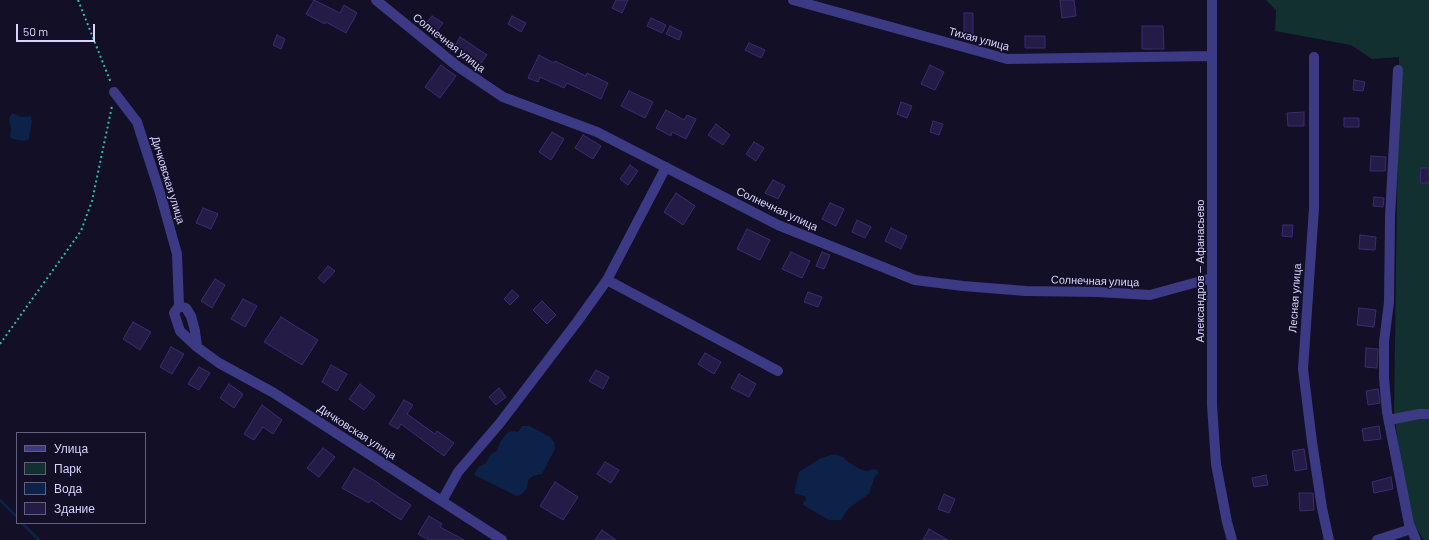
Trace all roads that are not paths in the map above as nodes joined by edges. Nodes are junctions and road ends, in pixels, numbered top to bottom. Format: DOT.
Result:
graph roads {
  1 [pos="376,0"];
  2 [pos="793,0"];
  3 [pos="1212,0"];
  4 [pos="1212,56"];
  5 [pos="1314,56"];
  6 [pos="1398,70"];
  7 [pos="114,92"];
  8 [pos="666,167"];
  9 [pos="1212,278"];
  10 [pos="607,280"];
  11 [pos="179,306"];
  12 [pos="197,347"];
  13 [pos="778,371"];
  14 [pos="1429,414"];
  15 [pos="1389,420"];
  16 [pos="442,501"];
  17 [pos="1411,529"];
  18 [pos="502,540"];
  19 [pos="1232,540"];
  20 [pos="1329,540"];
  21 [pos="1377,540"];
  22 [pos="1416,540"];
  1 -- 8 [label="street, Солнечная улица"];
  2 -- 4 [label="street, Тихая улица"];
  3 -- 4 [label="street, Александров — Афанасьево"];
  4 -- 9 [label="street, Александров — Афанасьево"];
  5 -- 20 [label="street, Лесная улица"];
  6 -- 15 [label="street"];
  7 -- 11 [label="street, Дичковская улица"];
  8 -- 9 [label="street, Солнечная улица"];
  8 -- 10 [label="street"];
  9 -- 19 [label="street, Александров — Афанасьево"];
  10 -- 13 [label="street"];
  10 -- 16 [label="street"];
  11 -- 12 [label="street"];
  11 -- 12 [label="street, Дичковская улица"];
  12 -- 16 [label="street, Дичковская улица"];
  14 -- 15 [label="street"];
  15 -- 17 [label="street"];
  16 -- 18 [label="street, Дичковская улица"];
  17 -- 21 [label="street"];
  17 -- 22 [label="street"];
}
